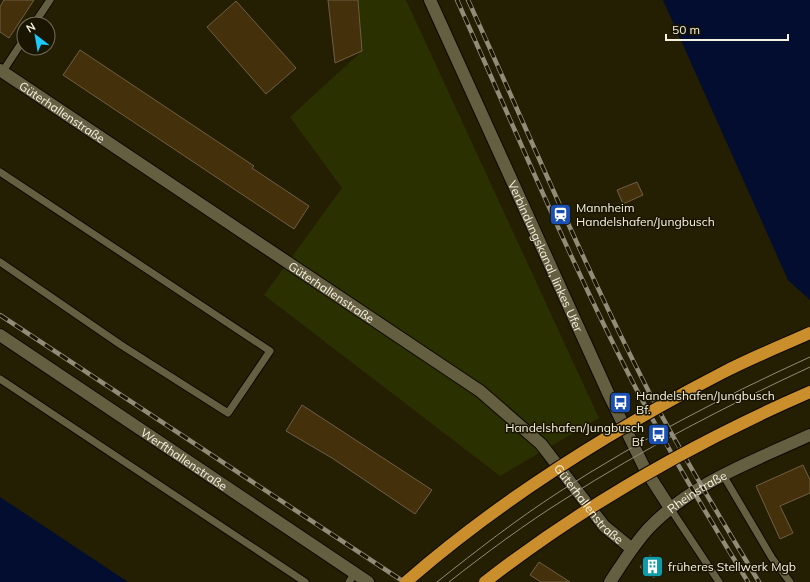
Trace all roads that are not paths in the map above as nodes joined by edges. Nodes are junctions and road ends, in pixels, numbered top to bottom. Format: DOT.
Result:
graph roads {
  1 [pos="50,0"];
  2 [pos="430,0"];
  3 [pos="39,16"];
  4 [pos="16,50"];
  5 [pos="1,71"];
  6 [pos="0,172"];
  7 [pos="0,262"];
  8 [pos="810,333"];
  9 [pos="0,335"];
  10 [pos="0,379"];
  11 [pos="810,392"];
  12 [pos="810,435"];
  13 [pos="723,475"];
  14 [pos="670,508"];
  15 [pos="632,549"];
  16 [pos="352,577"];
  17 [pos="305,582"];
  18 [pos="368,582"];
  19 [pos="406,582"];
  20 [pos="485,582"];
  21 [pos="610,582"];
  22 [pos="719,582"];
  23 [pos="790,582"];
  1 -- 3 [label="lane"];
  2 -- 14 [label="street, Verbindungskanal, linkes Ufer"];
  4 -- 5 [label="lane"];
  5 -- 15 [label="street, Güterhallenstraße"];
  6 -- 7 [label="lane"];
  8 -- 19 [label="highway, bridge"];
  9 -- 16 [label="street, Werfthallenstraße"];
  10 -- 17 [label="lane"];
  11 -- 20 [label="highway, bridge"];
  12 -- 13 [label="street, Rheinstraße"];
  13 -- 14 [label="street, Rheinstraße"];
  13 -- 23 [label="lane"];
  14 -- 15 [label="street, Rheinstraße"];
  14 -- 22 [label="lane"];
  15 -- 21 [label="street, Rheinstraße"];
  16 -- 18 [label="street, Werfthallenstraße"];
}
